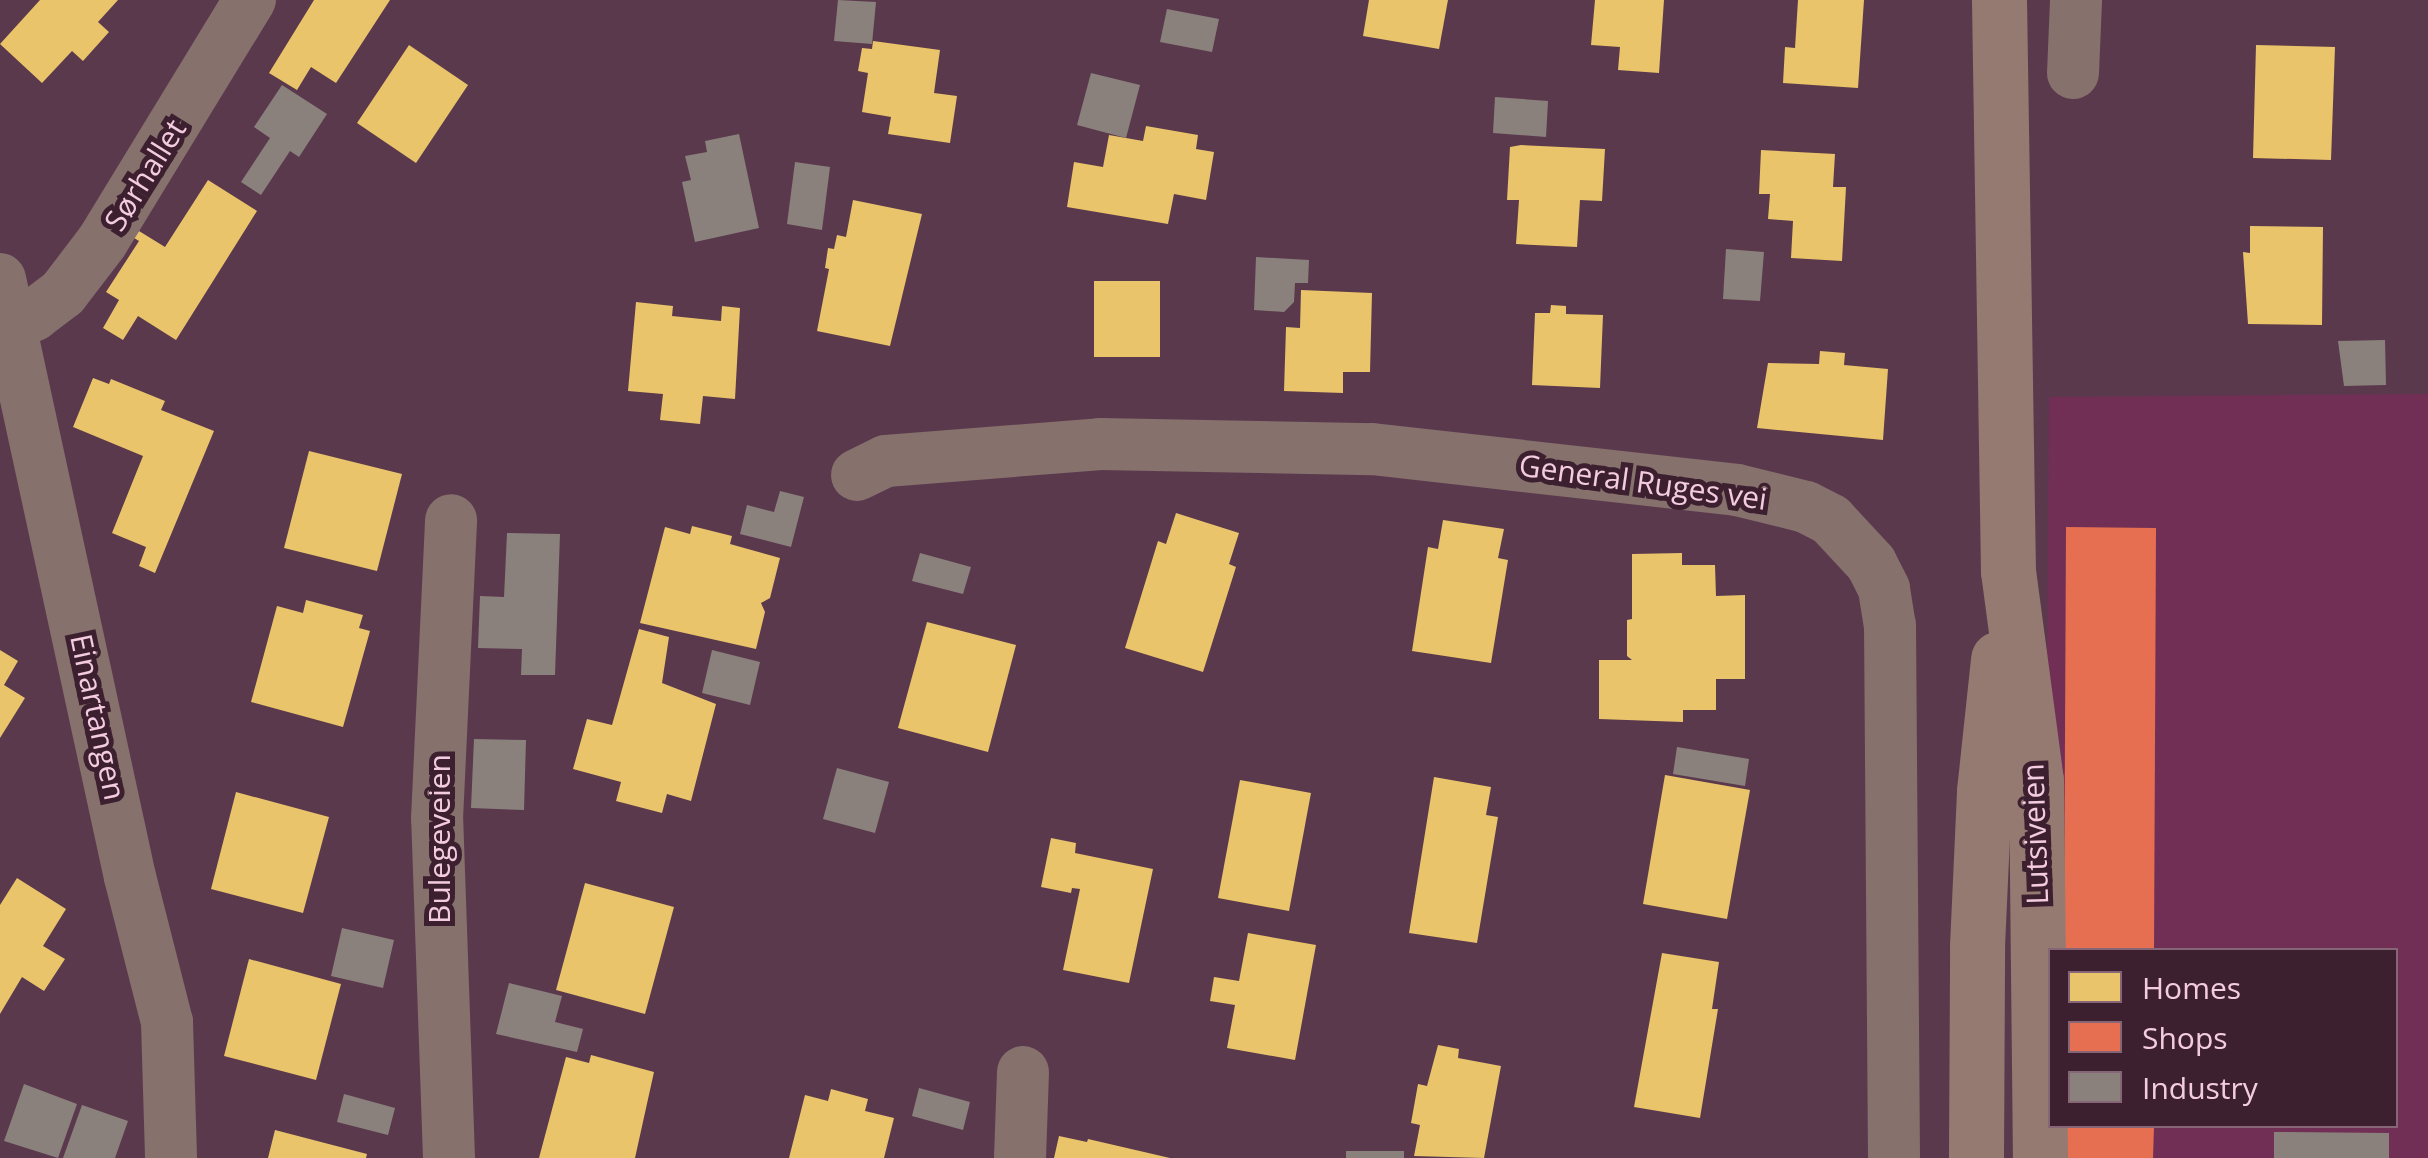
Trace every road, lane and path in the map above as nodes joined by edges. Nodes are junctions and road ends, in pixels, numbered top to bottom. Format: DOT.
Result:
graph roads {
  1 [pos="250,0"];
  2 [pos="1999,0"];
  3 [pos="2076,0"];
  4 [pos="2073,73"];
  5 [pos="6,302"];
  6 [pos="858,474"];
  7 [pos="451,520"];
  8 [pos="2008,571"];
  9 [pos="1023,1072"];
  10 [pos="171,1158"];
  11 [pos="449,1158"];
  12 [pos="1020,1158"];
  13 [pos="1894,1158"];
  14 [pos="1976,1158"];
  15 [pos="2040,1158"];
  1 -- 5 [label="street, Sørhallet"];
  2 -- 8 [label="main road, Lutsiveien"];
  3 -- 4 [label="street"];
  5 -- 10 [label="street, Einartangen"];
  6 -- 13 [label="street, General Ruges vei"];
  7 -- 11 [label="street, Bulegeveien"];
  8 -- 14 [label="main road, Lutsiveien"];
  8 -- 15 [label="main road, Lutsiveien"];
  9 -- 12 [label="street"];
}
